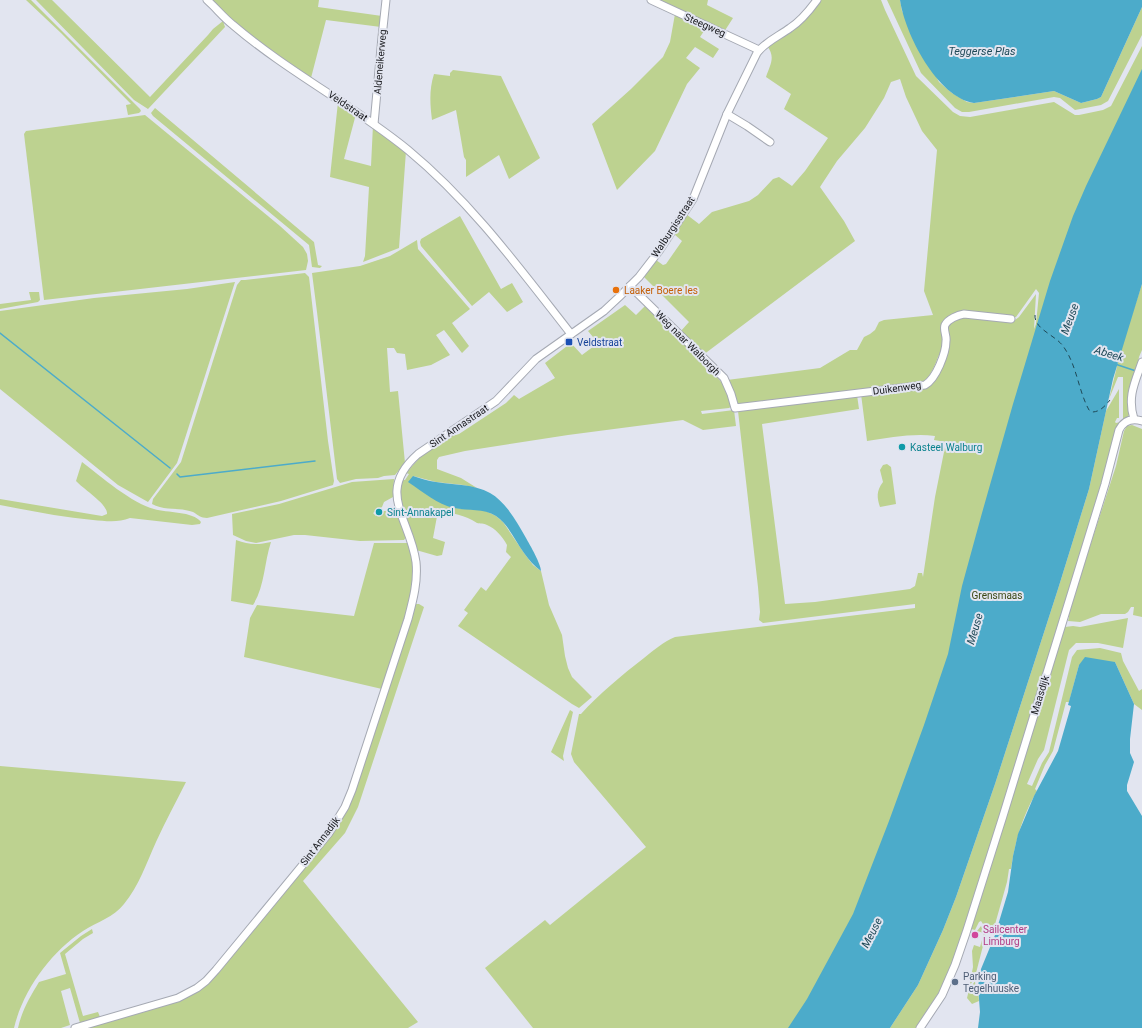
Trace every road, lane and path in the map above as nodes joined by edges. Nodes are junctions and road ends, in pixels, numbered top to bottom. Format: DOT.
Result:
graph roads {
  1 [pos="207,0"];
  2 [pos="386,0"];
  3 [pos="651,0"];
  4 [pos="817,0"];
  5 [pos="759,50"];
  6 [pos="727,114"];
  7 [pos="374,124"];
  8 [pos="770,142"];
  9 [pos="630,286"];
  10 [pos="1011,319"];
  11 [pos="571,334"];
  12 [pos="1140,368"];
  13 [pos="735,408"];
  14 [pos="1134,419"];
  15 [pos="1142,421"];
  16 [pos="410,540"];
  17 [pos="75,1028"];
  18 [pos="920,1028"];
  1 -- 7 [label="street, Veldstraat"];
  2 -- 7 [label="street, Aldeneikerweg"];
  3 -- 5 [label="street, Steegweg"];
  4 -- 5 [label="street"];
  5 -- 6 [label="street, Walburgisstraat"];
  6 -- 8 [label="street"];
  6 -- 9 [label="street, Walburgisstraat"];
  7 -- 11 [label="street, Veldstraat"];
  9 -- 11 [label="street, Walburgisstraat"];
  9 -- 13 [label="street, Weg naar Walborgh"];
  10 -- 13 [label="street, Duikenweg"];
  11 -- 16 [label="street, Sint Annastraat"];
  12 -- 14 [label="street"];
  14 -- 15 [label="street"];
  14 -- 18 [label="street, Maasdijk"];
  16 -- 17 [label="street, Sint Annadijk"];
}
